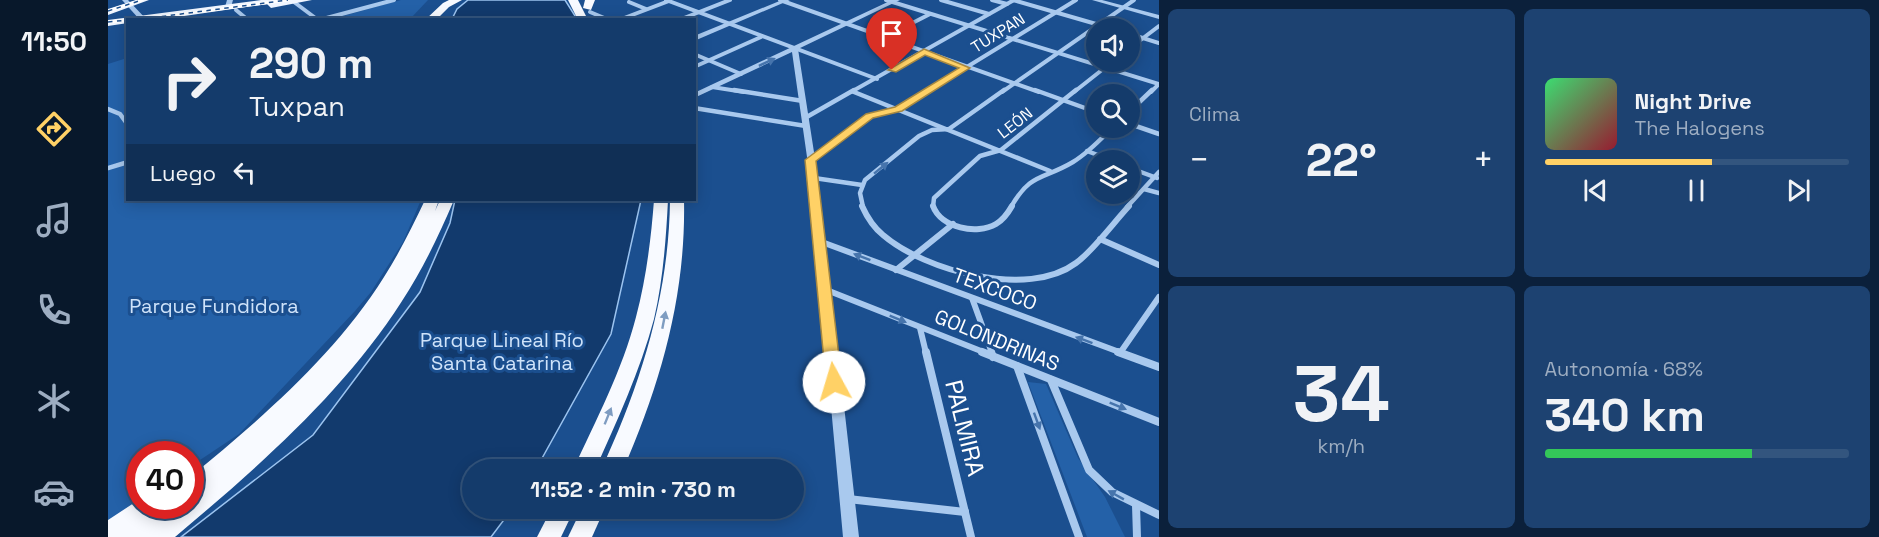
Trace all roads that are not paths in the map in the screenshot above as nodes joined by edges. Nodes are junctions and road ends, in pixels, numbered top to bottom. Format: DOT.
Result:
graph roads {
  1 [pos="145,0"];
  2 [pos="280,0"];
  3 [pos="308,0"];
  4 [pos="394,0"];
  5 [pos="447,0"];
  6 [pos="457,0"];
  7 [pos="573,0"];
  8 [pos="669,0"];
  9 [pos="730,0"];
  10 [pos="784,0"];
  11 [pos="940,0"];
  12 [pos="992,0"];
  13 [pos="1013,0"];
  14 [pos="1076,0"];
  15 [pos="1095,0"];
  16 [pos="1134,0"];
  17 [pos="128,1"];
  18 [pos="892,1"];
  19 [pos="294,2"];
  20 [pos="629,2"];
  21 [pos="1007,4"];
  22 [pos="231,6"];
  23 [pos="1124,7"];
  24 [pos="108,9"];
  25 [pos="647,9"];
  26 [pos="588,10"];
  27 [pos="698,12"];
  28 [pos="1054,12"];
  29 [pos="931,14"];
  30 [pos="989,14"];
  31 [pos="1159,17"];
  32 [pos="139,18"];
  33 [pos="147,18"];
  34 [pos="174,18"];
  35 [pos="246,18"];
  36 [pos="315,18"];
  37 [pos="326,18"];
  38 [pos="425,18"];
  39 [pos="432,18"];
  40 [pos="443,18"];
  41 [pos="605,18"];
  42 [pos="624,18"];
  43 [pos="684,18"];
  44 [pos="1108,18"];
  45 [pos="1086,21"];
  46 [pos="126,22"];
  47 [pos="849,23"];
  48 [pos="729,24"];
  49 [pos="108,25"];
  50 [pos="969,26"];
  51 [pos="1159,26"];
  52 [pos="1086,33"];
  53 [pos="887,36"];
  54 [pos="761,37"];
  55 [pos="1140,37"];
  56 [pos="696,38"];
  57 [pos="1143,38"];
  58 [pos="1012,39"];
  59 [pos="1140,40"];
  60 [pos="1159,43"];
  61 [pos="795,49"];
  62 [pos="924,52"];
  63 [pos="1058,53"];
  64 [pos="696,55"];
  65 [pos="710,60"];
  66 [pos="1086,62"];
  67 [pos="696,66"];
  68 [pos="966,68"];
  69 [pos="1098,72"];
  70 [pos="1120,72"];
  71 [pos="741,74"];
  72 [pos="877,79"];
  73 [pos="1013,83"];
  74 [pos="1159,84"];
  75 [pos="712,87"];
  76 [pos="854,92"];
  77 [pos="696,95"];
  78 [pos="803,101"];
  79 [pos="1065,101"];
  80 [pos="1140,102"];
  81 [pos="696,108"];
  82 [pos="1086,108"];
  83 [pos="108,109"];
  84 [pos="898,109"];
  85 [pos="126,122"];
  86 [pos="806,122"];
  87 [pos="1140,127"];
  88 [pos="949,129"];
  89 [pos="1159,134"];
  90 [pos="1101,138"];
  91 [pos="1001,150"];
  92 [pos="1088,150"];
  93 [pos="1086,152"];
  94 [pos="810,160"];
  95 [pos="126,163"];
  96 [pos="108,168"];
  97 [pos="1050,171"];
  98 [pos="1140,171"];
  99 [pos="1158,176"];
  100 [pos="814,178"];
  101 [pos="862,185"];
  102 [pos="1144,189"];
  103 [pos="1159,193"];
  104 [pos="432,201"];
  105 [pos="447,201"];
  106 [pos="661,201"];
  107 [pos="677,201"];
  108 [pos="952,225"];
  109 [pos="1100,239"];
  110 [pos="819,241"];
  111 [pos="677,244"];
  112 [pos="915,255"];
  113 [pos="1159,265"];
  114 [pos="896,270"];
  115 [pos="652,288"];
  116 [pos="824,289"];
  117 [pos="1159,297"];
  118 [pos="972,298"];
  119 [pos="920,328"];
  120 [pos="1120,353"];
  121 [pos="993,357"];
  122 [pos="1017,366"];
  123 [pos="651,367"];
  124 [pos="1159,368"];
  125 [pos="1051,380"];
  126 [pos="1159,422"];
  127 [pos="589,459"];
  128 [pos="617,459"];
  129 [pos="224,462"];
  130 [pos="204,473"];
  131 [pos="204,479"];
  132 [pos="847,499"];
  133 [pos="1136,505"];
  134 [pos="965,512"];
  135 [pos="1159,514"];
  136 [pos="130,519"];
  137 [pos="157,519"];
  138 [pos="558,519"];
  139 [pos="589,519"];
  140 [pos="108,534"];
  141 [pos="134,537"];
  142 [pos="157,537"];
  143 [pos="549,537"];
  144 [pos="580,537"];
  145 [pos="851,537"];
  146 [pos="971,537"];
  147 [pos="1079,537"];
  148 [pos="1137,537"];
  1 -- 17 [label="main road"];
  2 -- 22 [label="main road"];
  3 -- 19 [label="main road"];
  4 -- 37 [label="street"];
  5 -- 38 [label="highway"];
  6 -- 39 [label="highway"];
  6 -- 40 [label="highway"];
  7 -- 26 [label="highway"];
  8 -- 25 [label="street"];
  8 -- 27 [label="street"];
  9 -- 27 [label="street"];
  10 -- 47 [label="street"];
  10 -- 48 [label="street"];
  11 -- 30 [label="street"];
  12 -- 21 [label="street"];
  13 -- 21 [label="street"];
  13 -- 28 [label="street"];
  14 -- 28 [label="street, TUXPAN"];
  15 -- 23 [label="street"];
  16 -- 23 [label="street"];
  17 -- 24 [label="main road"];
  17 -- 32 [label="street"];
  18 -- 29 [label="street"];
  18 -- 47 [label="street"];
  19 -- 22 [label="main road"];
  19 -- 36 [label="street"];
  20 -- 25 [label="street"];
  21 -- 30 [label="street"];
  22 -- 33 [label="main road"];
  22 -- 34 [label="main road"];
  22 -- 35 [label="street"];
  23 -- 31 [label="street"];
  23 -- 44 [label="street"];
  25 -- 42 [label="street"];
  26 -- 41 [label="street"];
  27 -- 43 [label="street"];
  27 -- 48 [label="street"];
  28 -- 45 [label="street"];
  28 -- 58 [label="street, TUXPAN"];
  29 -- 50 [label="street"];
  29 -- 53 [label="street"];
  30 -- 50 [label="street"];
  46 -- 49 [label="main road"];
  47 -- 53 [label="street"];
  47 -- 61 [label="street"];
  48 -- 54 [label="street"];
  48 -- 56 [label="street"];
  50 -- 58 [label="street"];
  50 -- 62 [label="street"];
  51 -- 57 [label="street"];
  52 -- 63 [label="street"];
  53 -- 62 [label="street"];
  54 -- 61 [label="street"];
  54 -- 65 [label="street"];
  55 -- 57 [label="street"];
  57 -- 59 [label="street"];
  57 -- 60 [label="street"];
  58 -- 63 [label="street"];
  58 -- 68 [label="street, TUXPAN"];
  71 -- 61 [label="street, one-way"];
  61 -- 72 [label="street"];
  61 -- 78 [label="street"];
  62 -- 68 [label="street"];
  62 -- 72 [label="street"];
  63 -- 66 [label="street"];
  63 -- 73 [label="street"];
  64 -- 65 [label="street"];
  65 -- 67 [label="street"];
  65 -- 71 [label="street"];
  68 -- 73 [label="street"];
  68 -- 84 [label="street, TUXPAN"];
  69 -- 79 [label="street, LEÓN"];
  70 -- 74 [label="street"];
  71 -- 75 [label="street"];
  72 -- 76 [label="street"];
  73 -- 79 [label="street"];
  73 -- 88 [label="street"];
  74 -- 80 [label="street"];
  75 -- 77 [label="street"];
  75 -- 78 [label="street"];
  76 -- 84 [label="street"];
  76 -- 86 [label="street"];
  78 -- 86 [label="street"];
  79 -- 82 [label="street"];
  79 -- 91 [label="street, LEÓN"];
  81 -- 86 [label="street"];
  83 -- 85 [label="street"];
  84 -- 88 [label="street"];
  84 -- 94 [label="street, TUXPAN"];
  86 -- 94 [label="street"];
  87 -- 89 [label="street"];
  88 -- 91 [label="street"];
  101 -- 88 [label="street, one-way"];
  90 -- 92 [label="street"];
  91 -- 97 [label="street"];
  91 -- 108 [label="street, LEÓN"];
  93 -- 97 [label="street"];
  94 -- 100 [label="street"];
  95 -- 96 [label="street"];
  97 -- 108 [label="street"];
  98 -- 99 [label="street"];
  99 -- 102 [label="street"];
  100 -- 101 [label="street"];
  100 -- 110 [label="street"];
  101 -- 112 [label="street"];
  102 -- 103 [label="street"];
  102 -- 109 [label="street"];
  104 -- 129 [label="highway"];
  105 -- 142 [label="highway"];
  106 -- 115 [label="highway"];
  107 -- 111 [label="highway"];
  108 -- 112 [label="street"];
  109 -- 112 [label="street"];
  109 -- 113 [label="street"];
  114 -- 110 [label="street, TEXCOCO, one-way"];
  110 -- 116 [label="street"];
  111 -- 115 [label="highway"];
  123 -- 111 [label="highway, one-way"];
  112 -- 114 [label="street"];
  114 -- 118 [label="street, TEXCOCO"];
  115 -- 123 [label="highway"];
  127 -- 115 [label="highway, one-way"];
  116 -- 119 [label="street, GOLONDRINAS, one-way"];
  116 -- 132 [label="street"];
  117 -- 120 [label="street"];
  120 -- 118 [label="street, TEXCOCO, one-way"];
  118 -- 121 [label="street"];
  119 -- 121 [label="street, GOLONDRINAS"];
  119 -- 134 [label="street, PALMIRA"];
  120 -- 124 [label="street, TEXCOCO"];
  121 -- 122 [label="street, GOLONDRINAS"];
  122 -- 125 [label="street, GOLONDRINAS"];
  122 -- 147 [label="street, one-way"];
  123 -- 128 [label="highway"];
  125 -- 126 [label="street, GOLONDRINAS, one-way"];
  133 -- 125 [label="street, one-way"];
  129 -- 130 [label="highway"];
  129 -- 131 [label="highway"];
  132 -- 134 [label="street"];
  132 -- 145 [label="street"];
  133 -- 135 [label="street"];
  133 -- 148 [label="street"];
  134 -- 146 [label="street, PALMIRA"];
  136 -- 140 [label="highway"];
  137 -- 141 [label="highway"];
  138 -- 143 [label="highway"];
  139 -- 144 [label="highway"];
}
